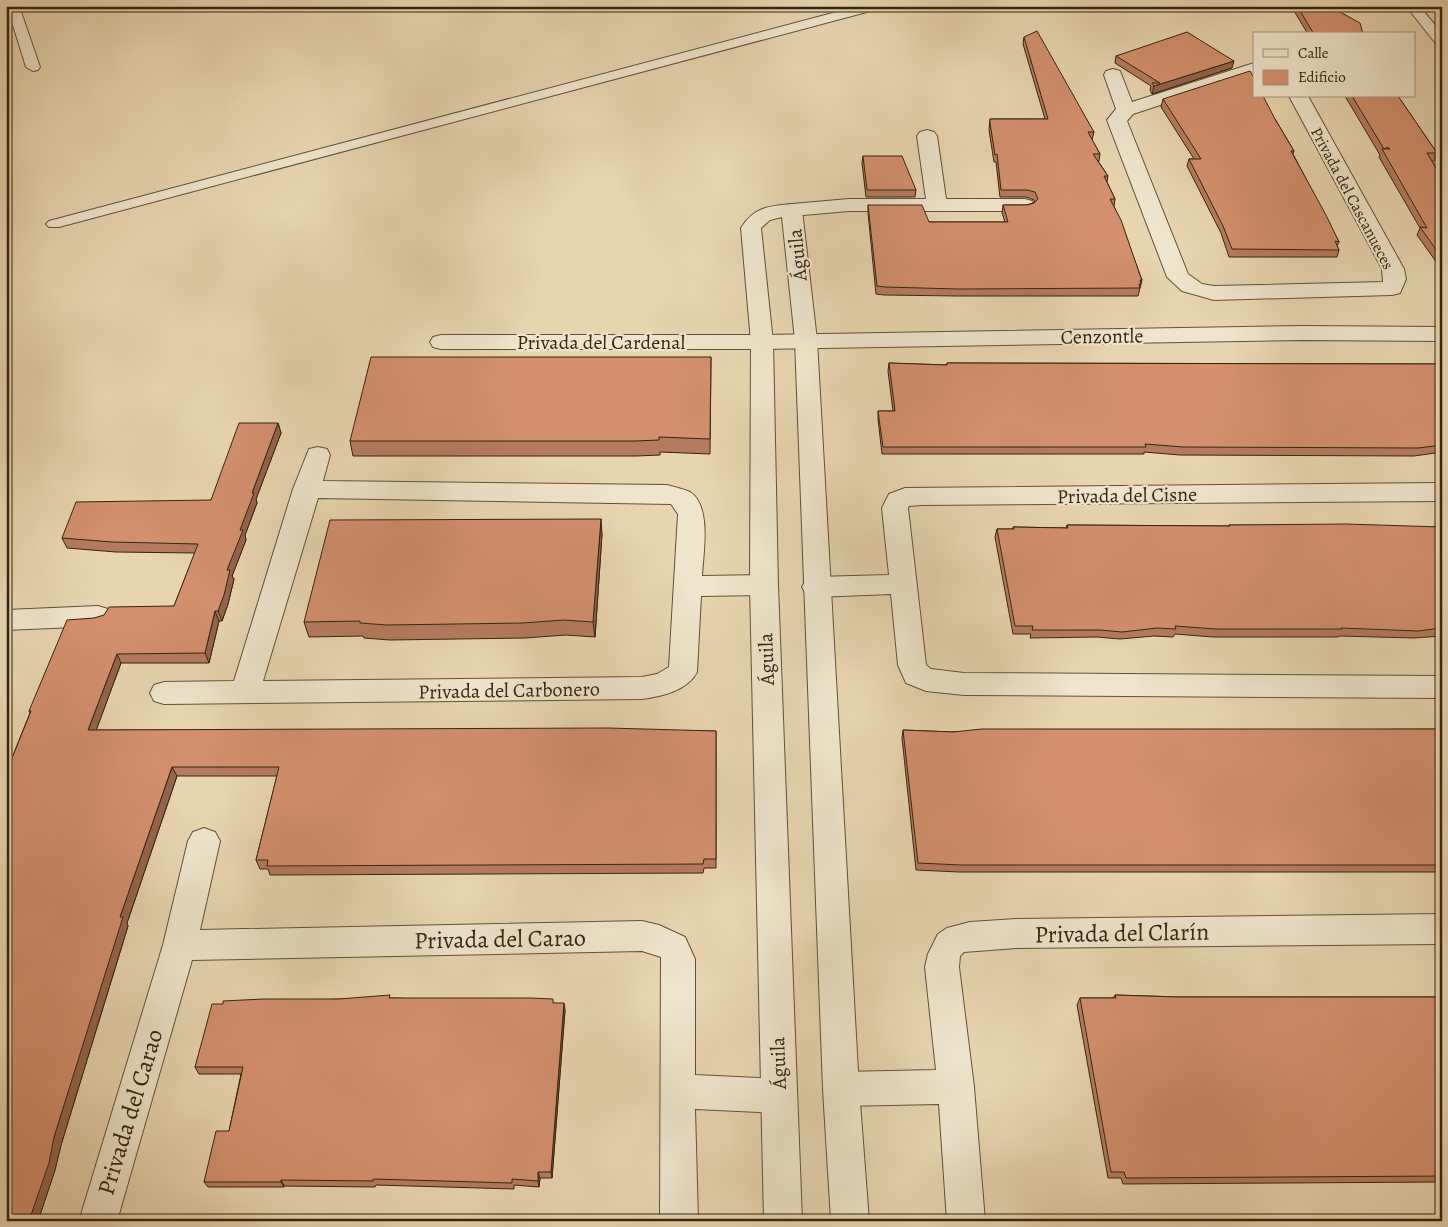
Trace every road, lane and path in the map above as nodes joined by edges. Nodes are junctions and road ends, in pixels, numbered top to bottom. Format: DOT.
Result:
graph roads {
  1 [pos="13,6"];
  2 [pos="874,6"];
  3 [pos="1412,6"];
  4 [pos="1442,42"];
  5 [pos="33,67"];
  6 [pos="1253,68"];
  7 [pos="1113,75"];
  8 [pos="1299,98"];
  9 [pos="1126,110"];
  10 [pos="926,136"];
  11 [pos="937,204"];
  12 [pos="1025,205"];
  13 [pos="792,210"];
  14 [pos="54,224"];
  15 [pos="1287,292"];
  16 [pos="1302,334"];
  17 [pos="1442,334"];
  18 [pos="806,340"];
  19 [pos="441,342"];
  20 [pos="762,342"];
  21 [pos="318,455"];
  22 [pos="306,489"];
  23 [pos="1442,492"];
  24 [pos="904,584"];
  25 [pos="764,585"];
  26 [pos="688,586"];
  27 [pos="816,587"];
  28 [pos="98,616"];
  29 [pos="6,620"];
  30 [pos="1442,686"];
  31 [pos="245,692"];
  32 [pos="164,693"];
  33 [pos="204,841"];
  34 [pos="1442,929"];
  35 [pos="180,945"];
  36 [pos="956,1087"];
  37 [pos="841,1089"];
  38 [pos="677,1090"];
  39 [pos="779,1096"];
  40 [pos="98,1221"];
  41 [pos="679,1221"];
  42 [pos="783,1221"];
  43 [pos="850,1221"];
  44 [pos="966,1221"];
  1 -- 5 [label="lane"];
  2 -- 14 [label="lane"];
  3 -- 4 [label="lane"];
  6 -- 9 [label="street"];
  7 -- 9 [label="street"];
  8 -- 15 [label="street, Privada del Cascanueces"];
  9 -- 15 [label="street, Privada del Cascanueces"];
  10 -- 11 [label="street"];
  11 -- 12 [label="street"];
  11 -- 13 [label="street"];
  13 -- 18 [label="street, Águila"];
  13 -- 20 [label="street, Águila"];
  15 -- 16 [label="street"];
  16 -- 17 [label="street, Cenzontle"];
  16 -- 18 [label="street, Cenzontle"];
  18 -- 20 [label="street, Cenzontle"];
  18 -- 27 [label="street, Águila"];
  19 -- 20 [label="street, Privada del Cardenal"];
  20 -- 25 [label="street, Águila"];
  21 -- 22 [label="street"];
  22 -- 26 [label="street, Privada del Carbonero"];
  22 -- 31 [label="street"];
  23 -- 24 [label="street, Privada del Cisne"];
  24 -- 27 [label="street"];
  24 -- 30 [label="street, Privada del Cisne"];
  25 -- 26 [label="street"];
  25 -- 39 [label="street, Águila"];
  26 -- 31 [label="street, Privada del Carbonero"];
  27 -- 37 [label="street, Águila"];
  28 -- 29 [label="street"];
  31 -- 32 [label="street, Privada del Carbonero"];
  33 -- 35 [label="street, Privada del Carao"];
  34 -- 36 [label="street, Privada del Clarín"];
  35 -- 38 [label="street, Privada del Carao"];
  35 -- 40 [label="street, Privada del Carao"];
  36 -- 37 [label="street"];
  36 -- 44 [label="street, Privada del Clarín"];
  37 -- 43 [label="street, Águila"];
  38 -- 39 [label="street"];
  38 -- 41 [label="street, Privada del Carao"];
  39 -- 42 [label="street, Águila"];
}
